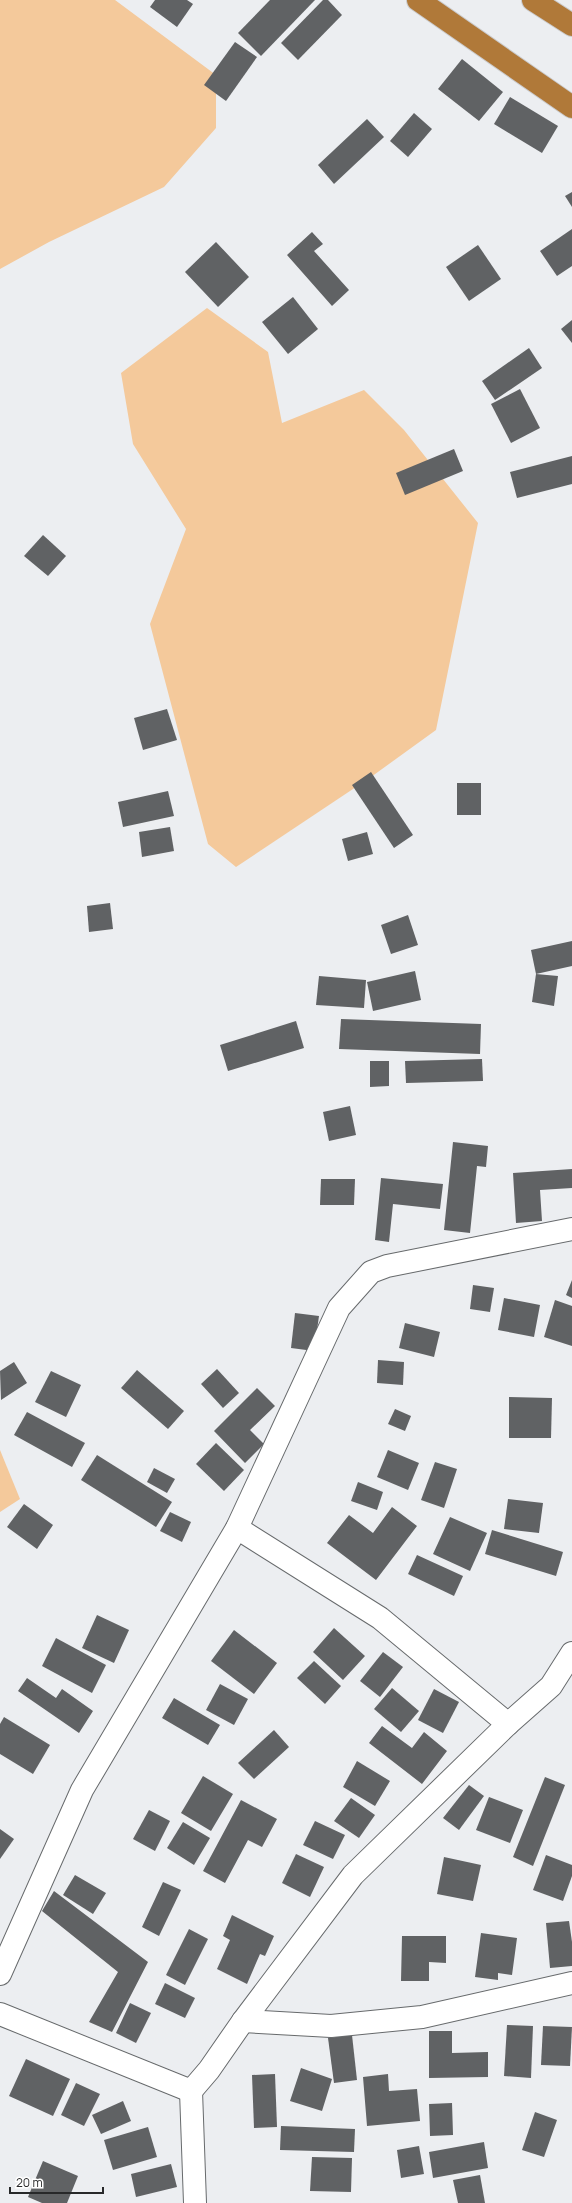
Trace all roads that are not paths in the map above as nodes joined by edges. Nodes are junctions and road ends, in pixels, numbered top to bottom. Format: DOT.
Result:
graph roads {
  1 [pos="418,0"];
  2 [pos="533,0"];
  3 [pos="572,25"];
  4 [pos="572,107"];
  5 [pos="572,1229"];
  6 [pos="237,1528"];
  7 [pos="572,1653"];
  8 [pos="508,1724"];
  9 [pos="0,1974"];
  10 [pos="572,1983"];
  11 [pos="0,2014"];
  12 [pos="242,2021"];
  13 [pos="191,2091"];
  14 [pos="195,2203"];
  1 -- 4 [label="highway"];
  2 -- 3 [label="highway"];
  5 -- 6 [label="street"];
  6 -- 8 [label="street"];
  6 -- 9 [label="street"];
  7 -- 8 [label="street"];
  8 -- 12 [label="street"];
  10 -- 12 [label="street"];
  11 -- 13 [label="street"];
  12 -- 13 [label="street"];
  13 -- 14 [label="street"];
}
